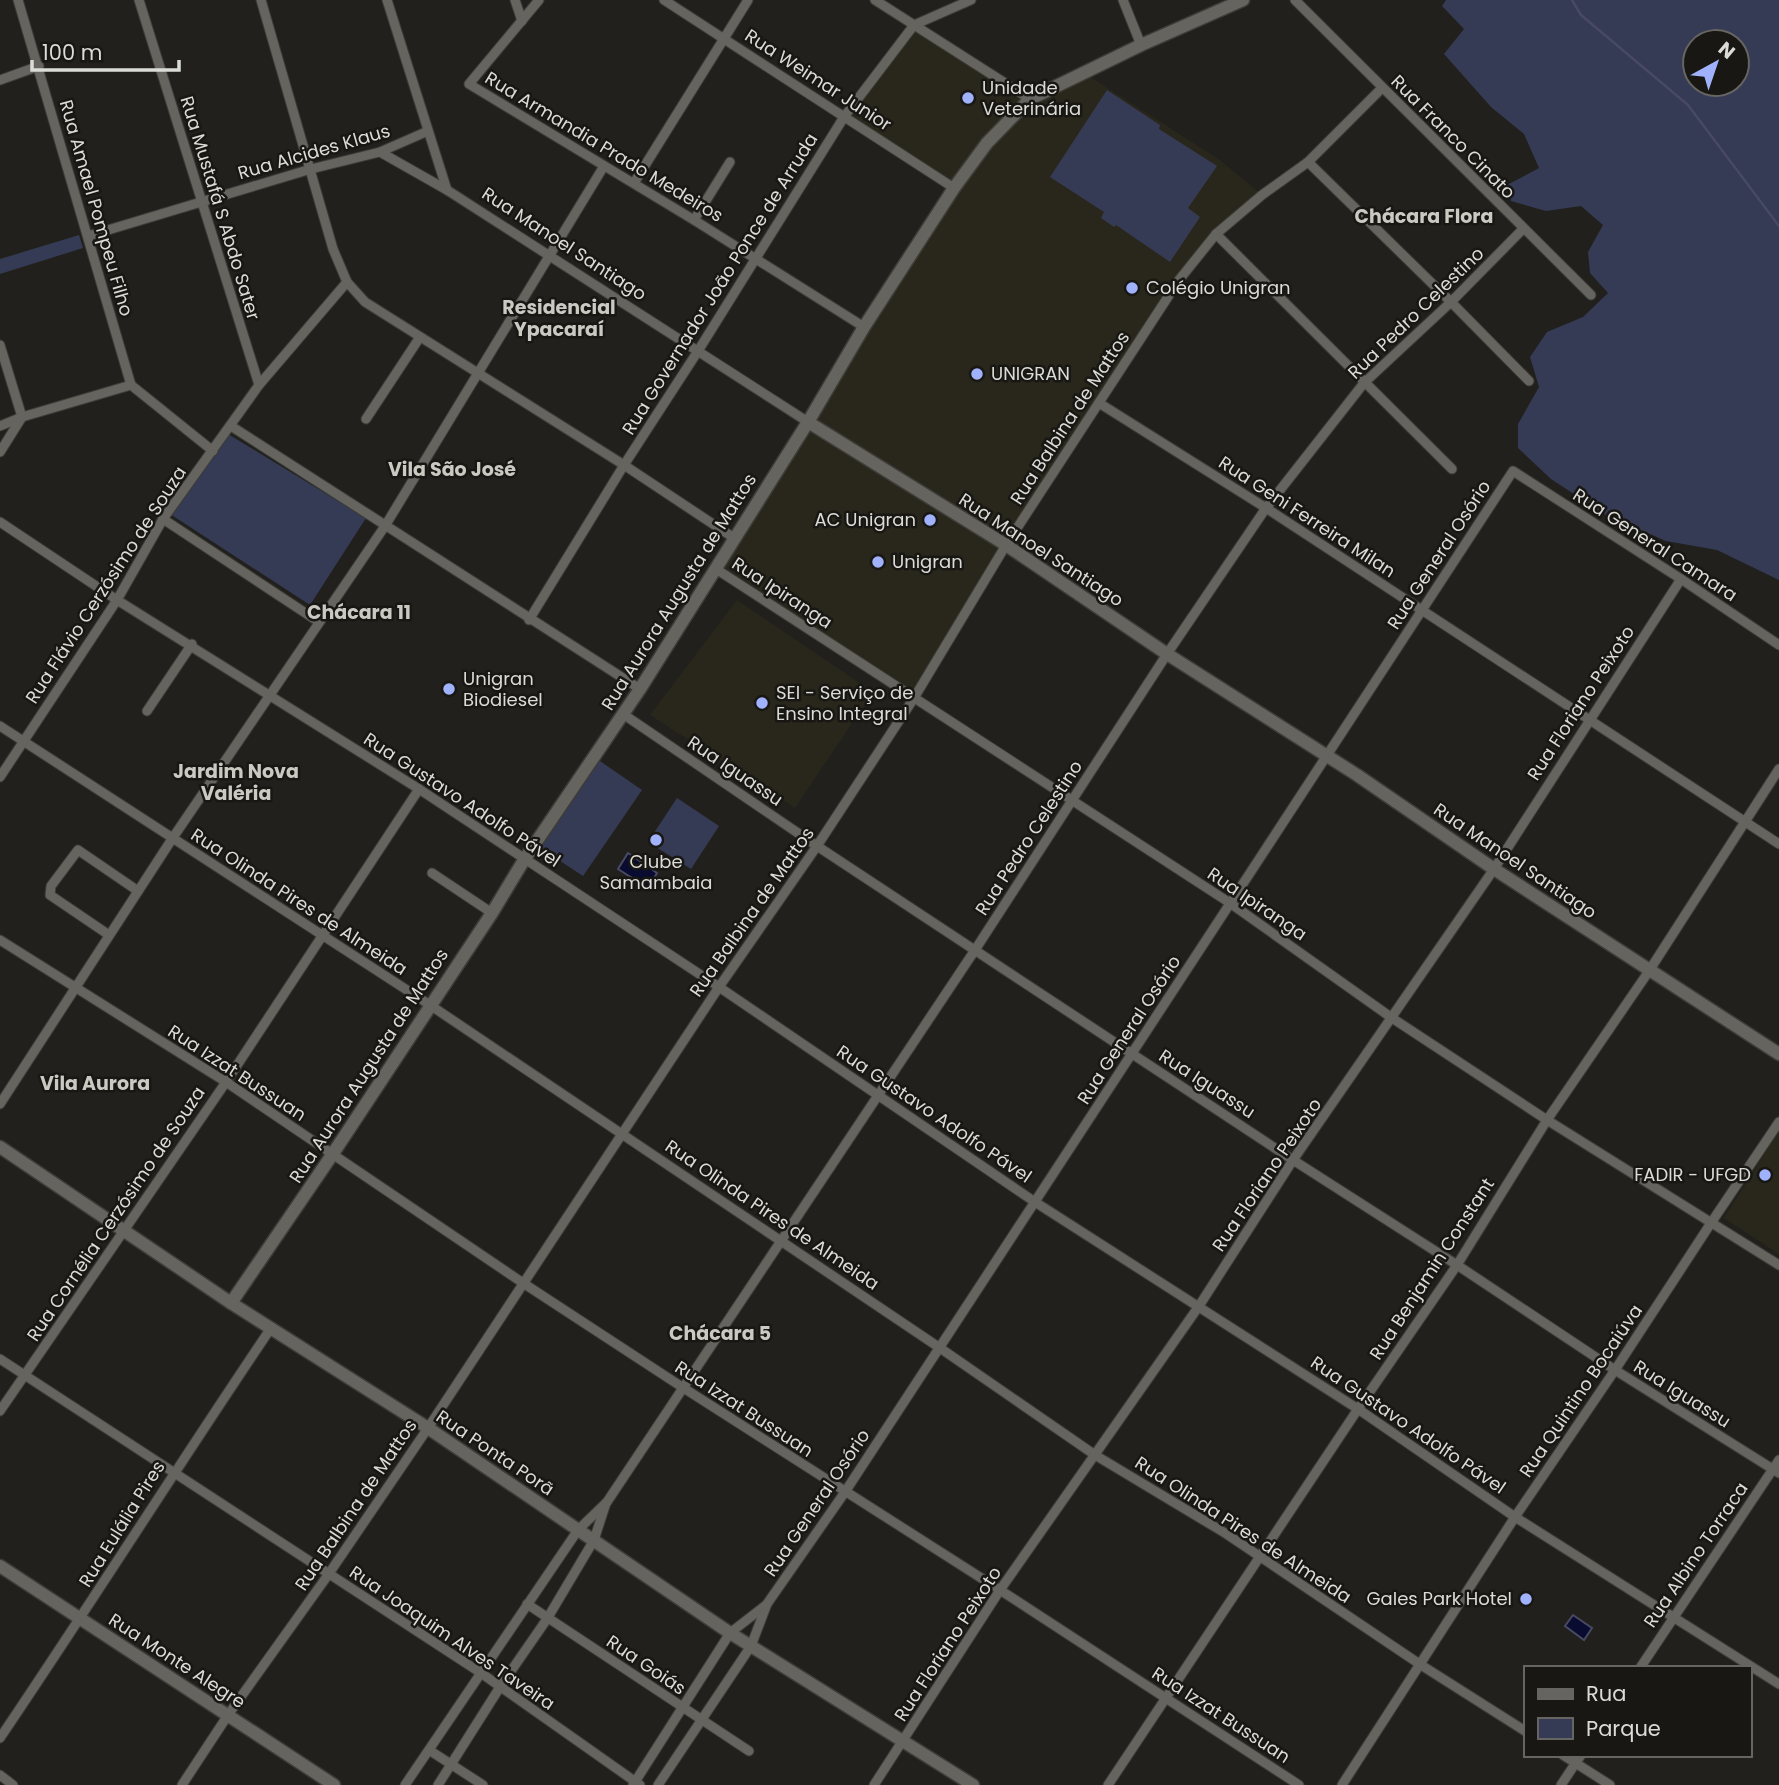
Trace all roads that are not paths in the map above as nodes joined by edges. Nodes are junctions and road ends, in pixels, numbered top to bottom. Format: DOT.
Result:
graph roads {
  1 [pos="19,0"];
  2 [pos="139,0"];
  3 [pos="261,0"];
  4 [pos="387,0"];
  5 [pos="515,0"];
  6 [pos="539,0"];
  7 [pos="664,0"];
  8 [pos="748,0"];
  9 [pos="875,0"];
  10 [pos="971,0"];
  11 [pos="1123,0"];
  12 [pos="1243,0"];
  13 [pos="1295,0"];
  14 [pos="522,21"];
  15 [pos="914,25"];
  16 [pos="724,37"];
  17 [pos="1142,45"];
  18 [pos="39,66"];
  19 [pos="0,80"];
  20 [pos="1382,88"];
  21 [pos="1030,99"];
  22 [pos="844,117"];
  23 [pos="428,131"];
  24 [pos="380,152"];
  25 [pos="730,162"];
  26 [pos="1308,162"];
  27 [pos="604,166"];
  28 [pos="311,169"];
  29 [pos="634,183"];
  30 [pos="954,188"];
  31 [pos="447,190"];
  32 [pos="201,201"];
  33 [pos="694,220"];
  34 [pos="1523,229"];
  35 [pos="1216,234"];
  36 [pos="88,236"];
  37 [pos="548,255"];
  38 [pos="755,258"];
  39 [pos="347,282"];
  40 [pos="1591,295"];
  41 [pos="1451,302"];
  42 [pos="864,327"];
  43 [pos="420,337"];
  44 [pos="0,345"];
  45 [pos="698,351"];
  46 [pos="480,373"];
  47 [pos="1529,381"];
  48 [pos="1364,383"];
  49 [pos="131,385"];
  50 [pos="259,385"];
  51 [pos="1099,403"];
  52 [pos="22,416"];
  53 [pos="366,419"];
  54 [pos="808,422"];
  55 [pos="0,426"];
  56 [pos="231,426"];
  57 [pos="213,451"];
  58 [pos="0,452"];
  59 [pos="624,465"];
  60 [pos="1452,469"];
  61 [pos="1513,471"];
  62 [pos="1266,508"];
  63 [pos="163,519"];
  64 [pos="0,522"];
  65 [pos="385,526"];
  66 [pos="734,538"];
  67 [pos="1006,545"];
  68 [pos="716,569"];
  69 [pos="1681,579"];
  70 [pos="117,600"];
  71 [pos="1422,611"];
  72 [pos="530,620"];
  73 [pos="319,622"];
  74 [pos="192,644"];
  75 [pos="1779,645"];
  76 [pos="1167,654"];
  77 [pos="639,689"];
  78 [pos="269,695"];
  79 [pos="914,698"];
  80 [pos="147,711"];
  81 [pos="623,714"];
  82 [pos="1588,721"];
  83 [pos="0,726"];
  84 [pos="23,741"];
  85 [pos="1326,756"];
  86 [pos="1779,769"];
  87 [pos="0,777"];
  88 [pos="419,789"];
  89 [pos="1072,801"];
  90 [pos="1744,821"];
  91 [pos="172,839"];
  92 [pos="1779,844"];
  93 [pos="817,846"];
  94 [pos="524,860"];
  95 [pos="1494,869"];
  96 [pos="432,873"];
  97 [pos="138,891"];
  98 [pos="1230,903"];
  99 [pos="492,914"];
  100 [pos="109,935"];
  101 [pos="322,936"];
  102 [pos="0,940"];
  103 [pos="975,950"];
  104 [pos="1649,971"];
  105 [pos="719,987"];
  106 [pos="75,988"];
  107 [pos="430,1005"];
  108 [pos="1392,1018"];
  109 [pos="1132,1054"];
  110 [pos="1779,1054"];
  111 [pos="226,1082"];
  112 [pos="877,1097"];
  113 [pos="0,1104"];
  114 [pos="1547,1120"];
  115 [pos="1779,1122"];
  116 [pos="622,1133"];
  117 [pos="0,1147"];
  118 [pos="332,1155"];
  119 [pos="1293,1160"];
  120 [pos="1035,1202"];
  121 [pos="1711,1223"];
  122 [pos="124,1231"];
  123 [pos="781,1241"];
  124 [pos="1457,1265"];
  125 [pos="1779,1265"];
  126 [pos="523,1283"];
  127 [pos="232,1303"];
  128 [pos="1199,1306"];
  129 [pos="271,1328"];
  130 [pos="940,1348"];
  131 [pos="0,1359"];
  132 [pos="1615,1370"];
  133 [pos="25,1376"];
  134 [pos="682,1387"];
  135 [pos="1358,1409"];
  136 [pos="0,1411"];
  137 [pos="428,1428"];
  138 [pos="1095,1455"];
  139 [pos="1779,1461"];
  140 [pos="1776,1471"];
  141 [pos="173,1473"];
  142 [pos="845,1492"];
  143 [pos="607,1502"];
  144 [pos="1515,1517"];
  145 [pos="578,1530"];
  146 [pos="594,1540"];
  147 [pos="1261,1557"];
  148 [pos="0,1566"];
  149 [pos="328,1575"];
  150 [pos="1000,1590"];
  151 [pos="527,1604"];
  152 [pos="767,1604"];
  153 [pos="1674,1617"];
  154 [pos="548,1619"];
  155 [pos="80,1620"];
  156 [pos="730,1633"];
  157 [pos="751,1646"];
  158 [pos="1421,1665"];
  159 [pos="1641,1666"];
  160 [pos="1751,1666"];
  161 [pos="1751,1666"];
  162 [pos="481,1673"];
  163 [pos="1779,1684"];
  164 [pos="500,1687"];
  165 [pos="1167,1698"];
  166 [pos="681,1708"];
  167 [pos="228,1715"];
  168 [pos="700,1719"];
  169 [pos="1524,1730"];
  170 [pos="0,1738"];
  171 [pos="904,1741"];
  172 [pos="429,1750"];
  173 [pos="749,1751"];
  174 [pos="1578,1759"];
  175 [pos="451,1764"];
  176 [pos="0,1775"];
  177 [pos="636,1784"];
  178 [pos="13,1785"];
  179 [pos="182,1785"];
  180 [pos="334,1785"];
  181 [pos="405,1785"];
  182 [pos="438,1785"];
  183 [pos="483,1785"];
  184 [pos="658,1785"];
  185 [pos="874,1785"];
  186 [pos="972,1785"];
  187 [pos="1108,1785"];
  188 [pos="1299,1785"];
  189 [pos="1342,1785"];
  190 [pos="1561,1785"];
  191 [pos="1610,1785"];
  1 -- 18 [label="street, Rua Amael Pompeu Filho"];
  2 -- 32 [label="street, Rua Mustafá S Abdo Sater"];
  3 -- 28 [label="street, Rua Ipiranga"];
  4 -- 23 [label="street"];
  5 -- 14 [label="street"];
  6 -- 14 [label="street"];
  7 -- 16 [label="street, Rua Weimar Junior"];
  8 -- 16 [label="street"];
  9 -- 15 [label="street"];
  10 -- 15 [label="street, Rua Governador João Ponce de Arruda"];
  11 -- 17 [label="street"];
  12 -- 17 [label="street, Rua Aurora Augusta de Mattos"];
  13 -- 20 [label="street, Rua Franco Cinato"];
  14 -- 27 [label="street, Rua Armandia Prado Medeiros"];
  15 -- 21 [label="street"];
  15 -- 22 [label="street, Rua Governador João Ponce de Arruda"];
  16 -- 22 [label="street, Rua Weimar Junior"];
  16 -- 29 [label="street"];
  17 -- 21 [label="street, Rua Aurora Augusta de Mattos"];
  18 -- 19 [label="street"];
  18 -- 36 [label="street, Rua Amael Pompeu Filho"];
  20 -- 26 [label="street, Rua Balbina de Mattos"];
  20 -- 34 [label="street, Rua Franco Cinato"];
  21 -- 30 [label="street, Rua Aurora Augusta de Mattos"];
  22 -- 30 [label="street, Rua Weimar Junior"];
  22 -- 38 [label="street, Rua Governador João Ponce de Arruda"];
  23 -- 24 [label="street, Rua Alcides Klaus"];
  23 -- 31 [label="street"];
  24 -- 28 [label="street, Rua Alcides Klaus"];
  24 -- 31 [label="street, Rua Manoel Santiago"];
  25 -- 33 [label="street"];
  26 -- 35 [label="street, Rua Balbina de Mattos"];
  26 -- 41 [label="street"];
  27 -- 29 [label="street, Rua Armandia Prado Medeiros"];
  27 -- 37 [label="street"];
  28 -- 32 [label="street, Rua Alcides Klaus"];
  28 -- 39 [label="street, Rua Ipiranga"];
  29 -- 33 [label="street, Rua Armandia Prado Medeiros"];
  30 -- 42 [label="street, Rua Aurora Augusta de Mattos"];
  31 -- 37 [label="street, Rua Manoel Santiago"];
  32 -- 36 [label="street, Rua Alcides Klaus"];
  32 -- 50 [label="street, Rua Mustafá S Abdo Sater"];
  33 -- 38 [label="street, Rua Armandia Prado Medeiros"];
  34 -- 40 [label="street, Rua Franco Cinato"];
  34 -- 41 [label="street, Rua Pedro Celestino"];
  35 -- 48 [label="street"];
  35 -- 51 [label="street, Rua Balbina de Mattos"];
  36 -- 49 [label="street, Rua Amael Pompeu Filho"];
  37 -- 45 [label="street, Rua Manoel Santiago"];
  37 -- 46 [label="street"];
  38 -- 42 [label="street, Rua Armandia Prado Medeiros"];
  38 -- 45 [label="street, Rua Governador João Ponce de Arruda"];
  39 -- 43 [label="street, Rua Ipiranga"];
  39 -- 50 [label="street, Rua Flávio Cerzósimo de Souza"];
  41 -- 47 [label="street"];
  41 -- 48 [label="street, Rua Pedro Celestino"];
  42 -- 54 [label="street, Rua Aurora Augusta de Mattos"];
  43 -- 46 [label="street, Rua Ipiranga"];
  43 -- 53 [label="street"];
  44 -- 52 [label="street"];
  45 -- 54 [label="street, Rua Manoel Santiago"];
  45 -- 59 [label="street, Rua Governador João Ponce de Arruda"];
  46 -- 59 [label="street, Rua Ipiranga"];
  46 -- 65 [label="street"];
  48 -- 60 [label="street"];
  48 -- 62 [label="street, Rua Pedro Celestino"];
  49 -- 52 [label="street"];
  49 -- 57 [label="street"];
  50 -- 56 [label="street, Rua Flávio Cerzósimo de Souza"];
  51 -- 62 [label="street, Rua Geni Ferreira Milan"];
  51 -- 67 [label="street, Rua Balbina de Mattos"];
  52 -- 55 [label="street"];
  52 -- 58 [label="street"];
  54 -- 66 [label="street, Rua Aurora Augusta de Mattos"];
  54 -- 67 [label="street, Rua Manoel Santiago"];
  56 -- 57 [label="street, Rua Flávio Cerzósimo de Souza"];
  56 -- 65 [label="street"];
  57 -- 63 [label="street, Rua Flávio Cerzósimo de Souza"];
  59 -- 66 [label="street, Rua Ipiranga"];
  59 -- 72 [label="street, Rua Governador João Ponce de Arruda"];
  61 -- 69 [label="street, Rua General Camara"];
  61 -- 71 [label="street, Rua General Osório"];
  62 -- 71 [label="street, Rua Geni Ferreira Milan"];
  62 -- 76 [label="street, Rua Pedro Celestino"];
  63 -- 70 [label="street, Rua Flávio Cerzósimo de Souza"];
  63 -- 73 [label="street"];
  64 -- 70 [label="street, Rua Gustavo Adolfo Pável"];
  65 -- 72 [label="street"];
  65 -- 73 [label="street"];
  66 -- 68 [label="street, Rua Aurora Augusta de Mattos"];
  67 -- 76 [label="street, Rua Manoel Santiago"];
  67 -- 79 [label="street, Rua Balbina de Mattos"];
  68 -- 77 [label="street, Rua Aurora Augusta de Mattos"];
  68 -- 79 [label="street, Rua Ipiranga"];
  69 -- 75 [label="street, Rua General Camara"];
  69 -- 82 [label="street, Rua Floriano Peixoto"];
  70 -- 74 [label="street, Rua Gustavo Adolfo Pável"];
  70 -- 84 [label="street, Rua Flávio Cerzósimo de Souza"];
  71 -- 82 [label="street, Rua Geni Ferreira Milan"];
  71 -- 85 [label="street, Rua General Osório"];
  72 -- 77 [label="street"];
  73 -- 78 [label="street"];
  74 -- 78 [label="street, Rua Gustavo Adolfo Pável"];
  74 -- 80 [label="street"];
  76 -- 85 [label="street, Rua Manoel Santiago"];
  76 -- 89 [label="street, Rua Pedro Celestino"];
  77 -- 81 [label="street, Rua Aurora Augusta de Mattos"];
  78 -- 88 [label="street, Rua Gustavo Adolfo Pável"];
  78 -- 91 [label="street"];
  79 -- 89 [label="street, Rua Ipiranga"];
  79 -- 93 [label="street, Rua Balbina de Mattos"];
  81 -- 93 [label="street, Rua Iguassu"];
  81 -- 94 [label="street, Rua Aurora Augusta de Mattos"];
  82 -- 90 [label="street, Rua Geni Ferreira Milan"];
  82 -- 95 [label="street, Rua Floriano Peixoto"];
  83 -- 84 [label="street, Rua Olinda Pires de Almeida"];
  84 -- 87 [label="street, Rua Flávio Cerzósimo de Souza"];
  84 -- 91 [label="street, Rua Olinda Pires de Almeida"];
  85 -- 95 [label="street, Rua Manoel Santiago"];
  85 -- 98 [label="street, Rua General Osório"];
  86 -- 90 [label="street, Rua Benjamin Constant"];
  88 -- 94 [label="street, Rua Gustavo Adolfo Pável"];
  88 -- 101 [label="street, Rua Cornélia Cerzósimo de Souza"];
  89 -- 98 [label="street, Rua Ipiranga"];
  89 -- 103 [label="street, Rua Pedro Celestino"];
  90 -- 92 [label="street, Rua Geni Ferreira Milan"];
  90 -- 104 [label="street, Rua Benjamin Constant"];
  91 -- 97 [label="street"];
  91 -- 101 [label="street, Rua Olinda Pires de Almeida"];
  93 -- 103 [label="street, Rua Iguassu"];
  93 -- 105 [label="street, Rua Balbina de Mattos"];
  94 -- 99 [label="street, Rua Aurora Augusta de Mattos"];
  94 -- 105 [label="street, Rua Gustavo Adolfo Pável"];
  95 -- 104 [label="street, Rua Manoel Santiago"];
  95 -- 108 [label="street, Rua Floriano Peixoto"];
  96 -- 99 [label="street"];
  97 -- 100 [label="street"];
  97 -- 100 [label="street"];
  98 -- 108 [label="street, Rua Ipiranga"];
  98 -- 109 [label="street, Rua General Osório"];
  99 -- 107 [label="street, Rua Aurora Augusta de Mattos"];
  100 -- 106 [label="street"];
  101 -- 107 [label="street, Rua Olinda Pires de Almeida"];
  101 -- 111 [label="street, Rua Cornélia Cerzósimo de Souza"];
  102 -- 106 [label="street, Rua Izzat Bussuan"];
  103 -- 109 [label="street, Rua Iguassu"];
  103 -- 112 [label="street, Rua Pedro Celestino"];
  104 -- 110 [label="street, Rua Manoel Santiago"];
  104 -- 114 [label="street, Rua Benjamin Constant"];
  105 -- 112 [label="street, Rua Gustavo Adolfo Pável"];
  105 -- 116 [label="street, Rua Balbina de Mattos"];
  106 -- 111 [label="street, Rua Izzat Bussuan"];
  106 -- 113 [label="street"];
  107 -- 116 [label="street, Rua Olinda Pires de Almeida"];
  107 -- 118 [label="street, Rua Aurora Augusta de Mattos"];
  108 -- 114 [label="street, Rua Ipiranga"];
  108 -- 119 [label="street, Rua Floriano Peixoto"];
  109 -- 119 [label="street, Rua Iguassu"];
  109 -- 120 [label="street, Rua General Osório"];
  111 -- 118 [label="street, Rua Izzat Bussuan"];
  111 -- 122 [label="street, Rua Cornélia Cerzósimo de Souza"];
  112 -- 120 [label="street, Rua Gustavo Adolfo Pável"];
  112 -- 123 [label="street, Rua Pedro Celestino"];
  114 -- 121 [label="street, Rua Ipiranga"];
  114 -- 124 [label="street, Rua Benjamin Constant"];
  115 -- 121 [label="street, Rua Quintino Bocaiúva"];
  116 -- 123 [label="street, Rua Olinda Pires de Almeida"];
  116 -- 126 [label="street, Rua Balbina de Mattos"];
  117 -- 122 [label="street, Rua Ponta Porã"];
  118 -- 126 [label="street, Rua Izzat Bussuan"];
  118 -- 127 [label="street, Rua Aurora Augusta de Mattos"];
  119 -- 124 [label="street, Rua Iguassu"];
  119 -- 128 [label="street, Rua Floriano Peixoto"];
  120 -- 128 [label="street, Rua Gustavo Adolfo Pável"];
  120 -- 130 [label="street, Rua General Osório"];
  121 -- 125 [label="street, Rua Ipiranga"];
  121 -- 132 [label="street, Rua Quintino Bocaiúva"];
  122 -- 127 [label="street, Rua Ponta Porã"];
  122 -- 133 [label="street, Rua Cornélia Cerzósimo de Souza"];
  123 -- 130 [label="street, Rua Olinda Pires de Almeida"];
  123 -- 134 [label="street, Rua Pedro Celestino"];
  124 -- 132 [label="street, Rua Iguassu"];
  124 -- 135 [label="street, Rua Benjamin Constant"];
  126 -- 134 [label="street, Rua Izzat Bussuan"];
  126 -- 137 [label="street, Rua Balbina de Mattos"];
  127 -- 129 [label="street, Rua Ponta Porã"];
  128 -- 135 [label="street, Rua Gustavo Adolfo Pável"];
  128 -- 138 [label="street, Rua Floriano Peixoto"];
  129 -- 137 [label="street, Rua Ponta Porã"];
  129 -- 141 [label="street, Rua Eulália Pires"];
  130 -- 138 [label="street, Rua Olinda Pires de Almeida"];
  130 -- 142 [label="street, Rua General Osório"];
  131 -- 133 [label="street, Rua Joaquim Alves Taveira"];
  132 -- 140 [label="street, Rua Iguassu"];
  132 -- 144 [label="street, Rua Quintino Bocaiúva"];
  133 -- 136 [label="street, Rua Cornélia Cerzósimo de Souza"];
  133 -- 141 [label="street, Rua Joaquim Alves Taveira"];
  134 -- 142 [label="street, Rua Izzat Bussuan"];
  134 -- 143 [label="street, Rua Pedro Celestino"];
  135 -- 144 [label="street, Rua Gustavo Adolfo Pável"];
  135 -- 147 [label="street, Rua Benjamin Constant"];
  137 -- 145 [label="street, Rua Ponta Porã"];
  137 -- 149 [label="street, Rua Balbina de Mattos"];
  138 -- 147 [label="street, Rua Olinda Pires de Almeida"];
  138 -- 150 [label="street, Rua Floriano Peixoto"];
  139 -- 140 [label="street, Rua Albino Torraca"];
  140 -- 153 [label="street, Rua Albino Torraca"];
  141 -- 149 [label="street, Rua Joaquim Alves Taveira"];
  141 -- 155 [label="street, Rua Eulália Pires"];
  142 -- 150 [label="street, Rua Izzat Bussuan"];
  142 -- 152 [label="street, Rua General Osório"];
  143 -- 145 [label="street, Rua Pedro Celestino"];
  143 -- 146 [label="street, Rua Pedro Celestino"];
  144 -- 153 [label="street, Rua Gustavo Adolfo Pável"];
  144 -- 158 [label="street, Rua Quintino Bocaiúva"];
  145 -- 146 [label="street, Rua Ponta Porã"];
  145 -- 151 [label="street, Rua Pedro Celestino"];
  146 -- 154 [label="street, Rua Pedro Celestino"];
  146 -- 156 [label="street, Rua Ponta Porã"];
  147 -- 158 [label="street, Rua Olinda Pires de Almeida"];
  147 -- 165 [label="street, Rua Benjamin Constant"];
  148 -- 155 [label="street, Rua Monte Alegre"];
  149 -- 162 [label="street, Rua Joaquim Alves Taveira"];
  149 -- 167 [label="street, Rua Balbina de Mattos"];
  150 -- 165 [label="street, Rua Izzat Bussuan"];
  150 -- 171 [label="street, Rua Floriano Peixoto"];
  151 -- 154 [label="street, Rua Goiás"];
  151 -- 162 [label="street, Rua Pedro Celestino"];
  152 -- 156 [label="street, Rua General Osório"];
  152 -- 157 [label="street, Rua General Osório"];
  153 -- 159 [label="street, Rua Albino Torraca"];
  153 -- 160 [label="street, Rua Gustavo Adolfo Pável"];
  154 -- 164 [label="street, Rua Pedro Celestino"];
  154 -- 166 [label="street, Rua Goiás"];
  155 -- 167 [label="street, Rua Monte Alegre"];
  155 -- 170 [label="street, Rua Eulália Pires"];
  156 -- 157 [label="street, Rua Ponta Porã"];
  156 -- 166 [label="street, Rua General Osório"];
  157 -- 168 [label="street, Rua General Osório"];
  157 -- 171 [label="street, Rua Ponta Porã"];
  158 -- 169 [label="street, Rua Olinda Pires de Almeida"];
  158 -- 189 [label="street, Rua Quintino Bocaiúva"];
  161 -- 163 [label="street, Rua Gustavo Adolfo Pável"];
  162 -- 164 [label="street, Rua Joaquim Alves Taveira"];
  162 -- 172 [label="street, Rua Pedro Celestino"];
  164 -- 175 [label="street, Rua Pedro Celestino"];
  164 -- 177 [label="street, Rua Joaquim Alves Taveira"];
  165 -- 187 [label="street, Rua Benjamin Constant"];
  165 -- 188 [label="street, Rua Izzat Bussuan"];
  166 -- 168 [label="street, Rua Goiás"];
  166 -- 177 [label="street, Rua General Osório"];
  167 -- 179 [label="street, Rua Balbina de Mattos"];
  167 -- 180 [label="street, Rua Monte Alegre"];
  168 -- 173 [label="street, Rua Goiás"];
  168 -- 184 [label="street, Rua General Osório"];
  171 -- 185 [label="street, Rua Floriano Peixoto"];
  171 -- 186 [label="street, Rua Ponta Porã"];
  172 -- 175 [label="street"];
  172 -- 181 [label="street, Rua Pedro Celestino"];
  174 -- 190 [label="street"];
  174 -- 191 [label="street"];
  175 -- 182 [label="street, Rua Pedro Celestino"];
  175 -- 183 [label="street"];
  176 -- 178 [label="street"];
}
